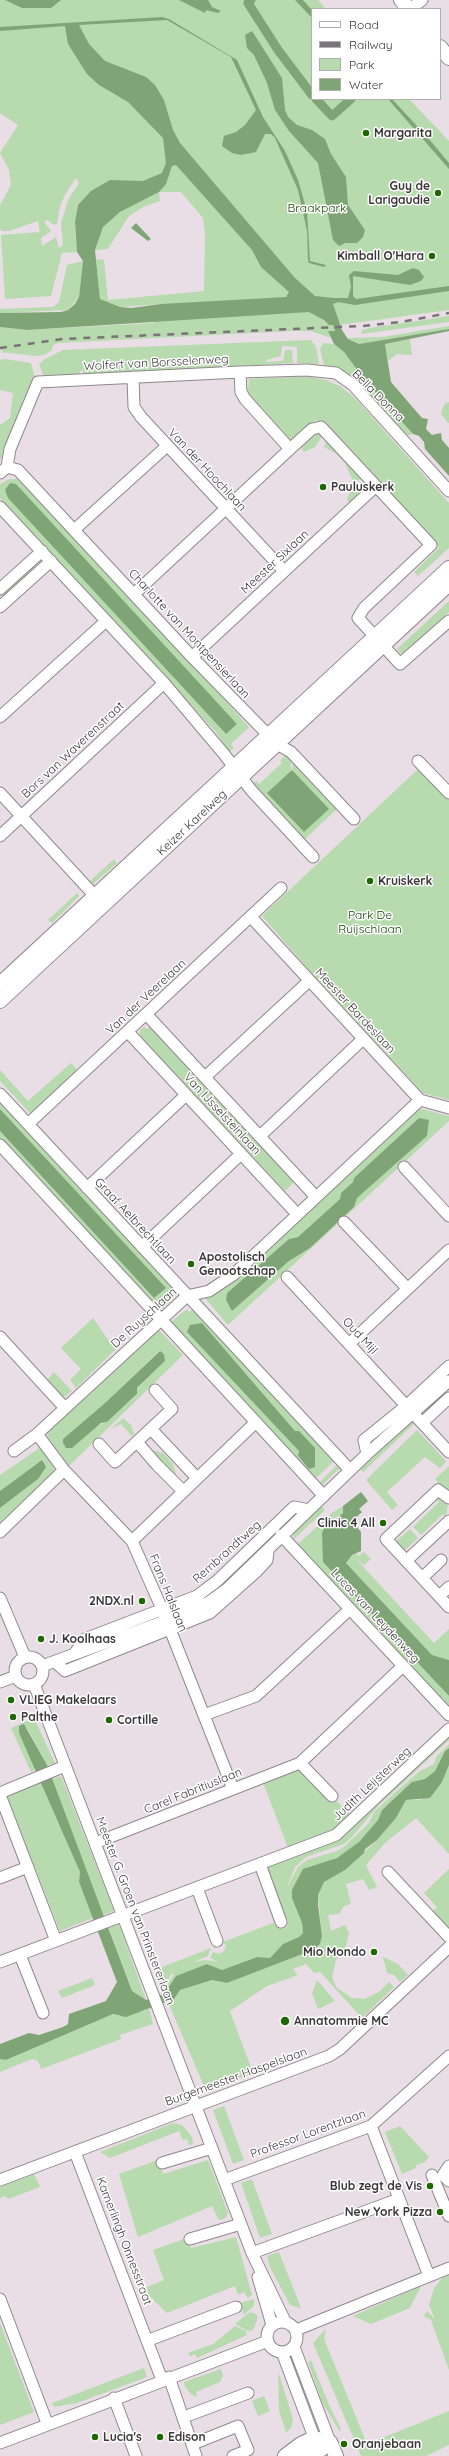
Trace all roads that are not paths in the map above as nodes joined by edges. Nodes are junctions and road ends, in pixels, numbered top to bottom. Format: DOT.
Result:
graph roads {
  1 [pos="401,0"];
  2 [pos="422,0"];
  3 [pos="409,8"];
  4 [pos="411,8"];
  5 [pos="441,48"];
  6 [pos="449,58"];
  7 [pos="240,372"];
  8 [pos="133,377"];
  9 [pos="41,381"];
  10 [pos="167,446"];
  11 [pos="290,449"];
  12 [pos="4,470"];
  13 [pos="376,486"];
  14 [pos="449,492"];
  15 [pos="0,507"];
  16 [pos="226,509"];
  17 [pos="74,530"];
  18 [pos="42,552"];
  19 [pos="51,561"];
  20 [pos="449,568"];
  21 [pos="284,571"];
  22 [pos="449,584"];
  23 [pos="0,589"];
  24 [pos="134,594"];
  25 [pos="0,607"];
  26 [pos="106,621"];
  27 [pos="449,621"];
  28 [pos="379,640"];
  29 [pos="192,658"];
  30 [pos="164,683"];
  31 [pos="0,717"];
  32 [pos="273,739"];
  33 [pos="418,760"];
  34 [pos="237,772"];
  35 [pos="0,793"];
  36 [pos="449,793"];
  37 [pos="21,817"];
  38 [pos="354,820"];
  39 [pos="0,836"];
  40 [pos="313,857"];
  41 [pos="281,888"];
  42 [pos="94,895"];
  43 [pos="251,917"];
  44 [pos="309,981"];
  45 [pos="0,984"];
  46 [pos="0,1001"];
  47 [pos="147,1015"];
  48 [pos="128,1032"];
  49 [pos="363,1039"];
  50 [pos="205,1077"];
  51 [pos="0,1094"];
  52 [pos="186,1095"];
  53 [pos="420,1100"];
  54 [pos="449,1108"];
  55 [pos="28,1124"];
  56 [pos="260,1136"];
  57 [pos="0,1145"];
  58 [pos="241,1154"];
  59 [pos="404,1167"];
  60 [pos="87,1188"];
  61 [pos="316,1197"];
  62 [pos="297,1214"];
  63 [pos="449,1216"];
  64 [pos="344,1222"];
  65 [pos="142,1247"];
  66 [pos="449,1250"];
  67 [pos="287,1277"];
  68 [pos="408,1288"];
  69 [pos="187,1296"];
  70 [pos="160,1319"];
  71 [pos="0,1337"];
  72 [pos="349,1344"];
  73 [pos="449,1366"];
  74 [pos="449,1381"];
  75 [pos="155,1390"];
  76 [pos="449,1398"];
  77 [pos="65,1408"];
  78 [pos="409,1409"];
  79 [pos="256,1422"];
  80 [pos="422,1423"];
  81 [pos="151,1429"];
  82 [pos="38,1434"];
  83 [pos="137,1442"];
  84 [pos="98,1444"];
  85 [pos="14,1451"];
  86 [pos="449,1452"];
  87 [pos="64,1470"];
  88 [pos="350,1470"];
  89 [pos="197,1478"];
  90 [pos="183,1491"];
  91 [pos="324,1496"];
  92 [pos="449,1498"];
  93 [pos="309,1510"];
  94 [pos="449,1521"];
  95 [pos="0,1532"];
  96 [pos="282,1535"];
  97 [pos="132,1541"];
  98 [pos="441,1560"];
  99 [pos="406,1561"];
  100 [pos="422,1578"];
  101 [pos="449,1587"];
  102 [pos="439,1596"];
  103 [pos="0,1598"];
  104 [pos="449,1606"];
  105 [pos="162,1609"];
  106 [pos="350,1609"];
  107 [pos="167,1626"];
  108 [pos="74,1654"];
  109 [pos="24,1657"];
  110 [pos="55,1662"];
  111 [pos="42,1666"];
  112 [pos="403,1666"];
  113 [pos="16,1676"];
  114 [pos="0,1682"];
  115 [pos="34,1684"];
  116 [pos="204,1715"];
  117 [pos="449,1715"];
  118 [pos="449,1729"];
  119 [pos="300,1763"];
  120 [pos="60,1768"];
  121 [pos="233,1789"];
  122 [pos="0,1794"];
  123 [pos="332,1796"];
  124 [pos="95,1843"];
  125 [pos="260,1864"];
  126 [pos="28,1867"];
  127 [pos="388,1872"];
  128 [pos="0,1878"];
  129 [pos="196,1888"];
  130 [pos="118,1918"];
  131 [pos="281,1922"];
  132 [pos="449,1937"];
  133 [pos="56,1941"];
  134 [pos="217,1941"];
  135 [pos="449,1947"];
  136 [pos="20,1955"];
  137 [pos="0,1962"];
  138 [pos="43,2013"];
  139 [pos="449,2056"];
  140 [pos="196,2106"];
  141 [pos="372,2126"];
  142 [pos="212,2148"];
  143 [pos="75,2152"];
  144 [pos="162,2163"];
  145 [pos="449,2166"];
  146 [pos="432,2175"];
  147 [pos="0,2180"];
  148 [pos="224,2180"];
  149 [pos="449,2181"];
  150 [pos="399,2199"];
  151 [pos="449,2216"];
  152 [pos="241,2224"];
  153 [pos="190,2239"];
  154 [pos="252,2253"];
  155 [pos="449,2268"];
  156 [pos="429,2276"];
  157 [pos="0,2300"];
  158 [pos="236,2307"];
  159 [pos="285,2321"];
  160 [pos="272,2325"];
  161 [pos="296,2330"];
  162 [pos="149,2340"];
  163 [pos="268,2341"];
  164 [pos="294,2347"];
  165 [pos="282,2352"];
  166 [pos="166,2378"];
  167 [pos="248,2393"];
  168 [pos="114,2398"];
  169 [pos="184,2417"];
  170 [pos="47,2423"];
  171 [pos="330,2442"];
  172 [pos="0,2443"];
  173 [pos="193,2444"];
  174 [pos="318,2448"];
  175 [pos="136,2456"];
  176 [pos="196,2456"];
  177 [pos="233,2456"];
  178 [pos="285,2456"];
  179 [pos="302,2456"];
  180 [pos="336,2456"];
  1 -- 3 [label="main road"];
  2 -- 4 [label="street"];
  5 -- 6 [label="main road"];
  7 -- 8 [label="street, Wolfert van Borsselenweg"];
  7 -- 11 [label="street, Wolfert van Borsselenweg"];
  7 -- 14 [label="street, Bella Donna"];
  8 -- 9 [label="street, Wolfert van Borsselenweg"];
  8 -- 10 [label="street, Van der Hoochlaan"];
  9 -- 12 [label="street, Charlotte van Montpensierlaan"];
  10 -- 16 [label="street, Van der Hoochlaan"];
  10 -- 17 [label="street"];
  11 -- 13 [label="street"];
  11 -- 16 [label="street"];
  12 -- 17 [label="street, Charlotte van Montpensierlaan"];
  13 -- 21 [label="street, Meester Sixlaan"];
  13 -- 28 [label="street"];
  15 -- 18 [label="street"];
  16 -- 21 [label="street, Van der Hoochlaan"];
  16 -- 24 [label="street"];
  17 -- 24 [label="street, Charlotte van Montpensierlaan"];
  18 -- 19 [label="street"];
  18 -- 23 [label="street"];
  19 -- 25 [label="street"];
  19 -- 26 [label="street"];
  20 -- 28 [label="main road, Keizer Karelweg"];
  21 -- 29 [label="street, Meester Sixlaan"];
  22 -- 28 [label="main road, Keizer Karelweg"];
  24 -- 29 [label="street, Charlotte van Montpensierlaan"];
  26 -- 30 [label="street"];
  26 -- 31 [label="street"];
  27 -- 28 [label="street"];
  28 -- 32 [label="main road, Keizer Karelweg"];
  29 -- 32 [label="street, Charlotte van Montpensierlaan"];
  30 -- 34 [label="street"];
  30 -- 37 [label="street, Bors van Waverenstraat"];
  32 -- 34 [label="main road, Keizer Karelweg"];
  32 -- 38 [label="street, Charlotte van Montpensierlaan"];
  33 -- 36 [label="street"];
  34 -- 40 [label="street"];
  34 -- 42 [label="main road, Keizer Karelweg"];
  34 -- 46 [label="main road, Keizer Karelweg"];
  35 -- 37 [label="street"];
  37 -- 39 [label="street, Bors van Waverenstraat"];
  37 -- 42 [label="street"];
  41 -- 43 [label="street, Van der Veerelaan"];
  42 -- 45 [label="main road, Keizer Karelweg"];
  43 -- 44 [label="street, Meester Bardeslaan"];
  43 -- 47 [label="street, Van der Veerelaan"];
  44 -- 49 [label="street, Meester Bardeslaan"];
  44 -- 50 [label="street"];
  47 -- 48 [label="street, Van der Veerelaan"];
  47 -- 50 [label="street, Van IJsselsteinlaan"];
  48 -- 52 [label="street, Van IJsselsteinlaan"];
  48 -- 55 [label="street, Van der Veerelaan"];
  49 -- 53 [label="street, Meester Bardeslaan"];
  49 -- 56 [label="street"];
  50 -- 56 [label="street, Van IJsselsteinlaan"];
  51 -- 55 [label="street, Graaf Aelbrechtlaan"];
  52 -- 58 [label="street, Van IJsselsteinlaan"];
  52 -- 60 [label="street"];
  53 -- 54 [label="street"];
  53 -- 61 [label="street, De Ruyschlaan"];
  55 -- 60 [label="street, Graaf Aelbrechtlaan"];
  56 -- 61 [label="street, Van IJsselsteinlaan"];
  57 -- 70 [label="street"];
  58 -- 62 [label="street, Van IJsselsteinlaan"];
  58 -- 65 [label="street"];
  59 -- 63 [label="street"];
  60 -- 65 [label="street, Graaf Aelbrechtlaan"];
  61 -- 62 [label="street, De Ruyschlaan"];
  62 -- 69 [label="street, De Ruyschlaan"];
  64 -- 68 [label="street"];
  65 -- 69 [label="street, Graaf Aelbrechtlaan"];
  66 -- 68 [label="street"];
  67 -- 72 [label="street, Oud Mijl"];
  68 -- 72 [label="street"];
  69 -- 70 [label="street, De Ruyschlaan"];
  69 -- 88 [label="street, Graaf Aelbrechtlaan"];
  70 -- 77 [label="street, De Ruyschlaan"];
  70 -- 79 [label="street"];
  71 -- 77 [label="street"];
  72 -- 78 [label="street, Oud Mijl"];
  73 -- 78 [label="street, Rembrandtweg"];
  74 -- 78 [label="street, Rembrandtweg"];
  75 -- 81 [label="street"];
  76 -- 80 [label="street"];
  77 -- 82 [label="street, De Ruyschlaan"];
  78 -- 80 [label="street, Oud Mijl"];
  78 -- 88 [label="street, Rembrandtweg"];
  79 -- 89 [label="street"];
  79 -- 91 [label="street"];
  80 -- 86 [label="street, Oud Mijl"];
  81 -- 83 [label="street"];
  81 -- 89 [label="street"];
  82 -- 85 [label="street, De Ruyschlaan"];
  82 -- 87 [label="street, Frans Halslaan"];
  83 -- 84 [label="street"];
  83 -- 90 [label="street"];
  87 -- 95 [label="street"];
  87 -- 97 [label="street, Frans Halslaan"];
  88 -- 91 [label="street, Rembrandtweg"];
  89 -- 90 [label="street"];
  90 -- 97 [label="street"];
  91 -- 93 [label="street, Rembrandtweg"];
  92 -- 99 [label="street"];
  93 -- 96 [label="street, Rembrandtweg"];
  93 -- 105 [label="street, Rembrandtweg"];
  94 -- 99 [label="street"];
  96 -- 106 [label="street, Lucas van Leydenweg"];
  96 -- 107 [label="street, Rembrandtweg"];
  97 -- 105 [label="street, Frans Halslaan"];
  98 -- 100 [label="street"];
  99 -- 100 [label="street"];
  100 -- 102 [label="street"];
  101 -- 102 [label="street"];
  102 -- 104 [label="street"];
  103 -- 109 [label="street"];
  105 -- 107 [label="street, Frans Halslaan"];
  105 -- 108 [label="street, Rembrandtweg"];
  106 -- 112 [label="street, Lucas van Leydenweg"];
  106 -- 116 [label="street"];
  107 -- 108 [label="street, Rembrandtweg"];
  107 -- 110 [label="street, Rembrandtweg"];
  107 -- 116 [label="street, Frans Halslaan"];
  108 -- 110 [label="street, Rembrandtweg"];
  109 -- 111 [label="street"];
  109 -- 113 [label="street"];
  110 -- 111 [label="street, Rembrandtweg"];
  111 -- 115 [label="street"];
  112 -- 117 [label="street, Lucas van Leydenweg"];
  112 -- 119 [label="street, Carel Fabritiuslaan"];
  113 -- 114 [label="street"];
  113 -- 115 [label="street"];
  115 -- 120 [label="street, Meester G. Groen van Prinstererlaan"];
  116 -- 121 [label="street, Frans Halslaan"];
  118 -- 125 [label="street, Judith Leijsterweg"];
  119 -- 121 [label="street, Carel Fabritiuslaan"];
  119 -- 123 [label="street"];
  120 -- 122 [label="street"];
  120 -- 124 [label="street, Meester G. Groen van Prinstererlaan"];
  121 -- 124 [label="street, Carel Fabritiuslaan"];
  122 -- 126 [label="street"];
  124 -- 130 [label="street, Meester G. Groen van Prinstererlaan"];
  125 -- 129 [label="street, Judith Leijsterweg"];
  125 -- 131 [label="street"];
  126 -- 128 [label="street"];
  126 -- 133 [label="street"];
  127 -- 132 [label="street"];
  129 -- 130 [label="street, Judith Leijsterweg"];
  129 -- 134 [label="street"];
  130 -- 133 [label="street, Judith Leijsterweg"];
  130 -- 140 [label="street, Meester G. Groen van Prinstererlaan"];
  133 -- 136 [label="street, Judith Leijsterweg"];
  135 -- 140 [label="street, Burgemeester Haspelslaan"];
  136 -- 137 [label="street, Judith Leijsterweg"];
  136 -- 138 [label="street"];
  139 -- 141 [label="street, Professor Lorentzlaan"];
  140 -- 142 [label="street, Meester G. Groen van Prinstererlaan"];
  140 -- 143 [label="street, Burgemeester Haspelslaan"];
  141 -- 148 [label="street, Professor Lorentzlaan"];
  141 -- 150 [label="street"];
  142 -- 144 [label="street"];
  142 -- 148 [label="street, Meester G. Groen van Prinstererlaan"];
  143 -- 147 [label="street, Burgemeester Haspelslaan"];
  143 -- 162 [label="street, Kamerlingh Onnesstraat"];
  145 -- 149 [label="street"];
  146 -- 151 [label="street"];
  148 -- 152 [label="street, Meester G. Groen van Prinstererlaan"];
  150 -- 154 [label="street"];
  150 -- 156 [label="street"];
  152 -- 153 [label="street"];
  152 -- 154 [label="street, Meester G. Groen van Prinstererlaan"];
  154 -- 159 [label="street, Meester G. Groen van Prinstererlaan"];
  154 -- 160 [label="street, Meester G. Groen van Prinstererlaan"];
  155 -- 156 [label="street"];
  156 -- 161 [label="street"];
  157 -- 170 [label="street"];
  158 -- 162 [label="street"];
  159 -- 160 [label="street"];
  159 -- 161 [label="street"];
  160 -- 163 [label="street"];
  161 -- 164 [label="street"];
  162 -- 166 [label="street, Kamerlingh Onnesstraat"];
  163 -- 165 [label="street"];
  163 -- 166 [label="street"];
  164 -- 165 [label="street"];
  164 -- 171 [label="street"];
  165 -- 174 [label="street"];
  166 -- 168 [label="street"];
  166 -- 169 [label="street, Kamerlingh Onnesstraat"];
  167 -- 169 [label="street"];
  168 -- 170 [label="street"];
  168 -- 175 [label="street"];
  169 -- 173 [label="street, Kamerlingh Onnesstraat"];
  170 -- 172 [label="street"];
  171 -- 174 [label="main road"];
  171 -- 180 [label="main road"];
  173 -- 176 [label="street, Kamerlingh Onnesstraat"];
  173 -- 177 [label="street"];
  174 -- 178 [label="main road"];
  174 -- 179 [label="main road"];
}
